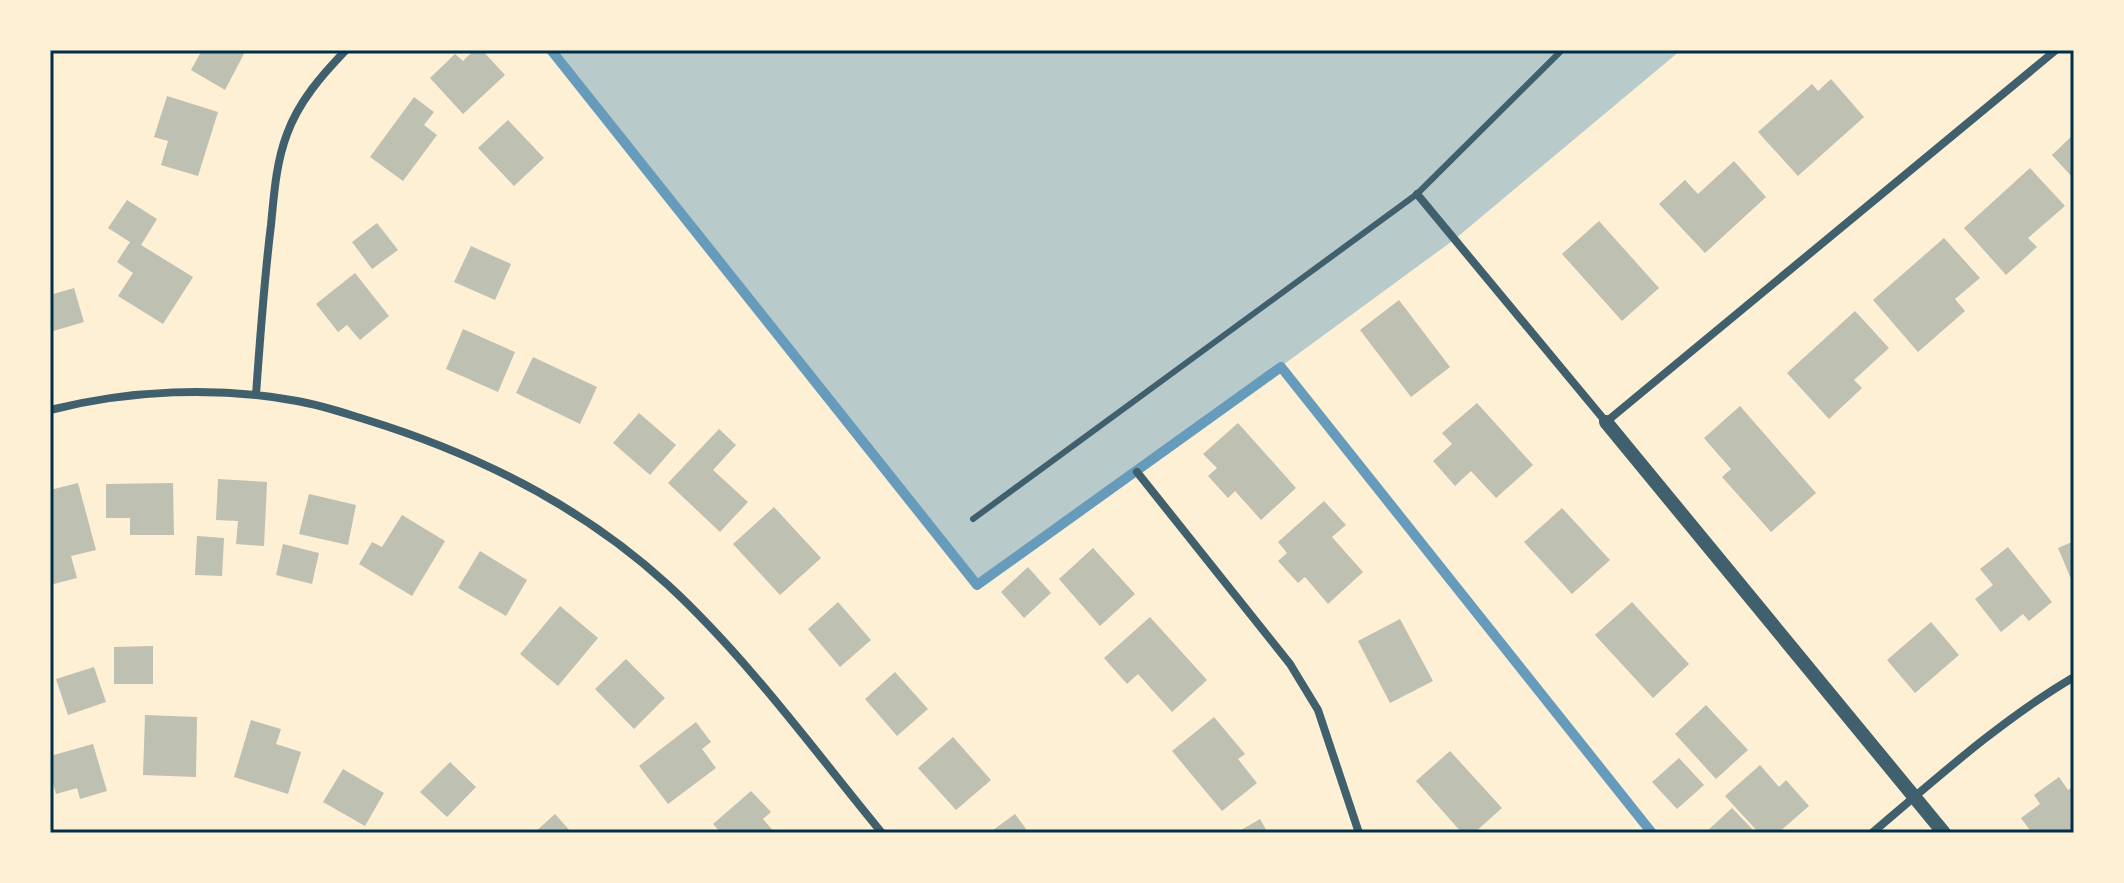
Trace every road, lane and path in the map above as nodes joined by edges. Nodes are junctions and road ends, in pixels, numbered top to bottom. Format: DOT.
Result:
graph roads {
  1 [pos="346,50"];
  2 [pos="1562,50"];
  3 [pos="2056,50"];
  4 [pos="1417,194"];
  5 [pos="256,395"];
  6 [pos="50,410"];
  7 [pos="1606,422"];
  8 [pos="1137,472"];
  9 [pos="973,519"];
  10 [pos="2074,677"];
  11 [pos="1914,797"];
  12 [pos="882,833"];
  13 [pos="1359,833"];
  14 [pos="1872,833"];
  15 [pos="1944,833"];
  1 -- 5 [label="street"];
  2 -- 4 [label="lane"];
  3 -- 7 [label="street"];
  4 -- 7 [label="street"];
  4 -- 9 [label="lane"];
  5 -- 6 [label="street"];
  5 -- 12 [label="street"];
  7 -- 11 [label="street"];
  8 -- 13 [label="street"];
  10 -- 11 [label="street"];
  11 -- 14 [label="street"];
  11 -- 15 [label="street"];
}
